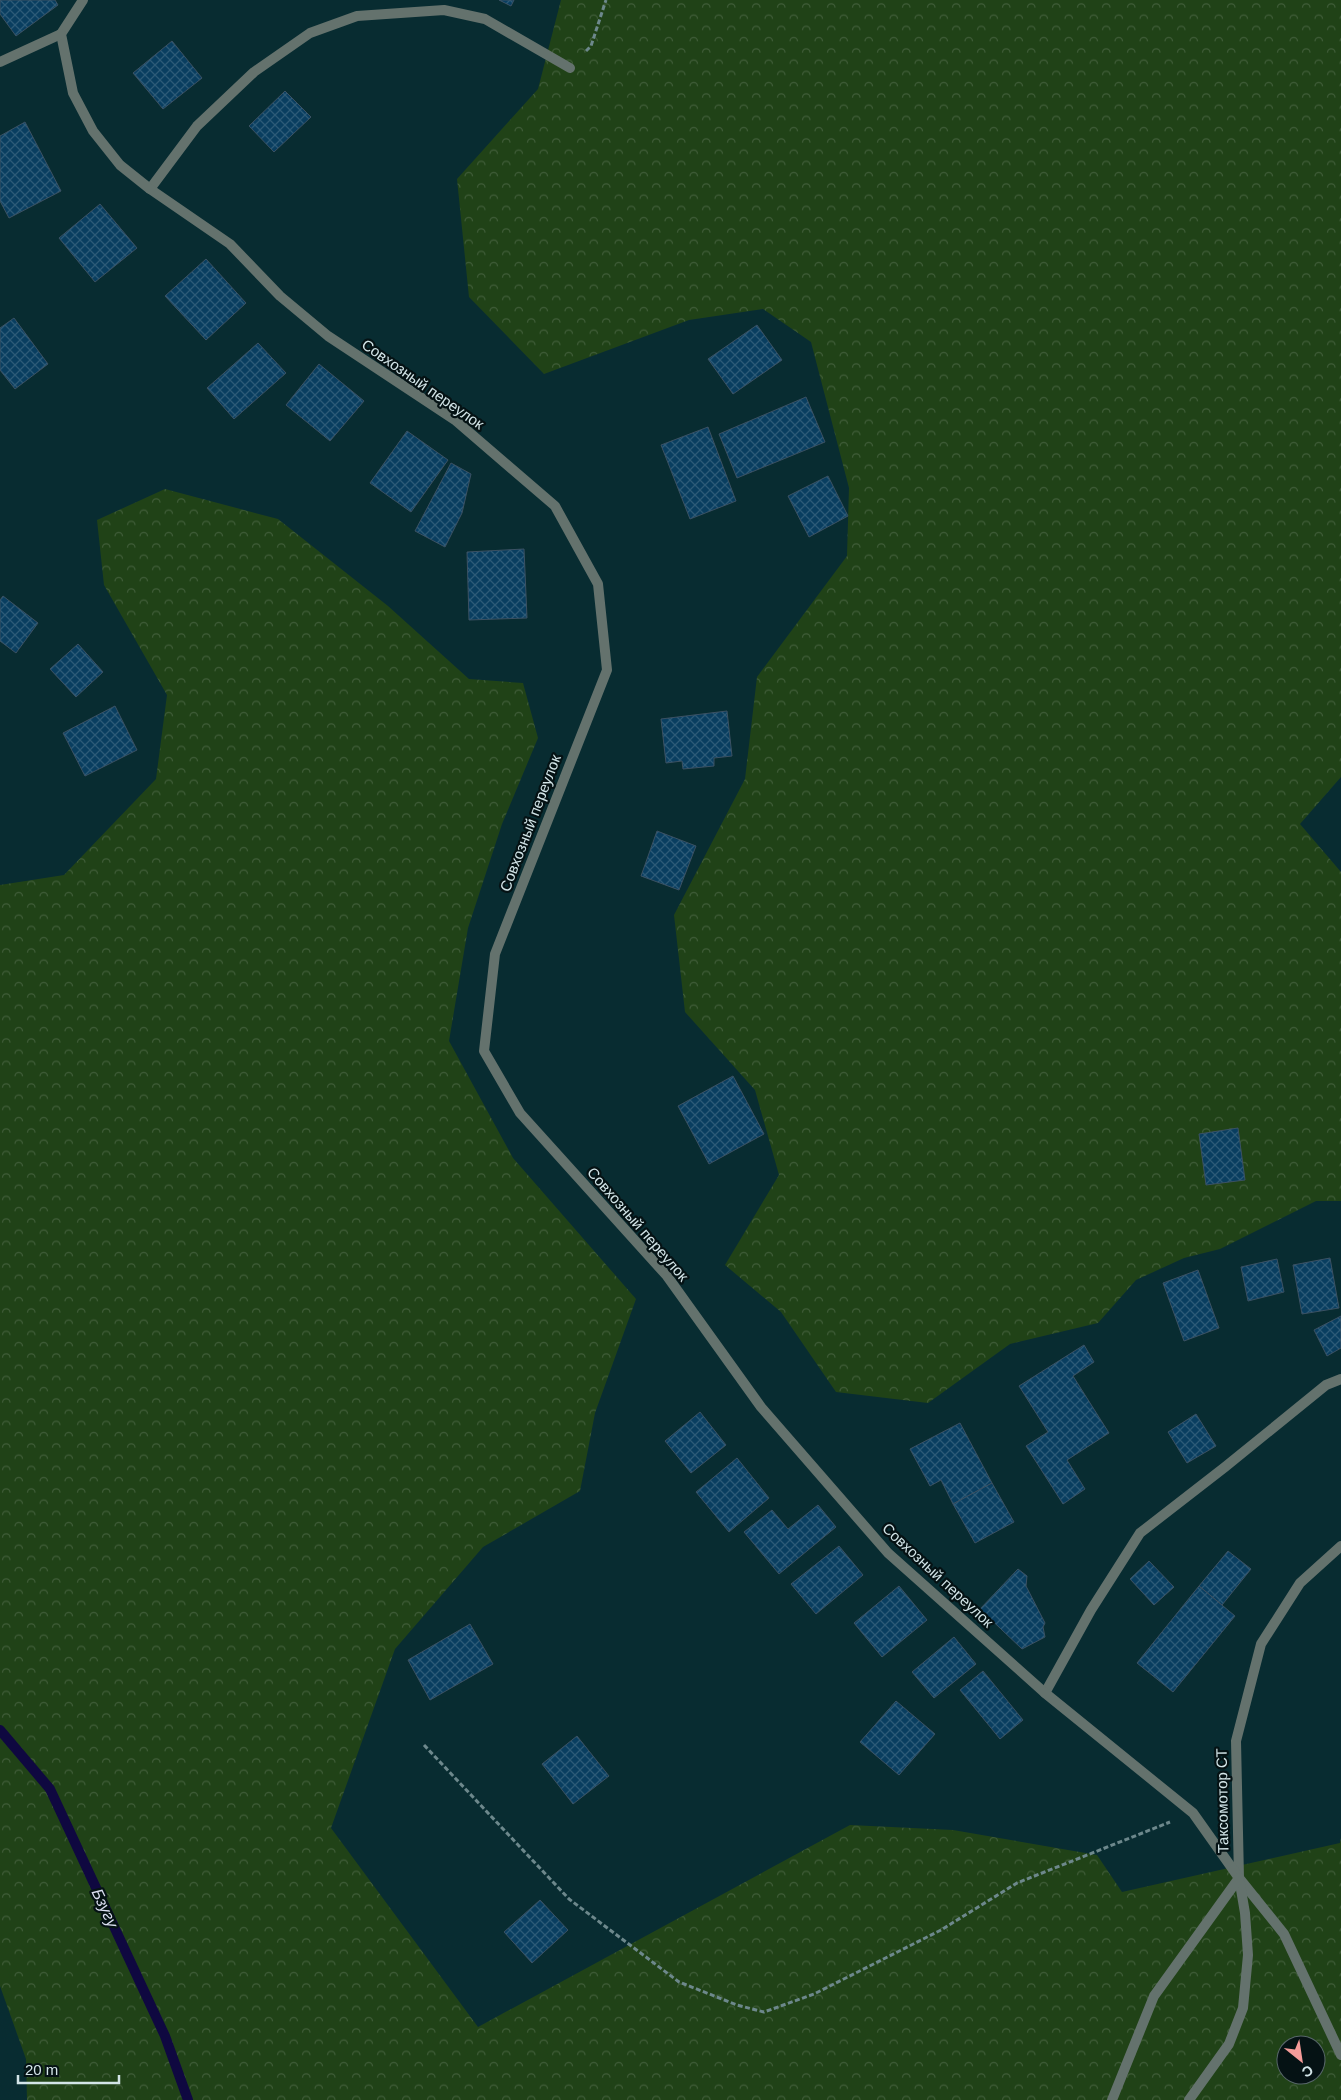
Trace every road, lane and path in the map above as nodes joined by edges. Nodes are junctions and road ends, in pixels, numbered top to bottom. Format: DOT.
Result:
graph roads {
  1 [pos="83,0"];
  2 [pos="606,0"];
  3 [pos="61,34"];
  4 [pos="0,62"];
  5 [pos="570,68"];
  6 [pos="150,188"];
  7 [pos="1341,1379"];
  8 [pos="1341,1546"];
  9 [pos="1045,1693"];
  10 [pos="424,1744"];
  11 [pos="1194,1813"];
  12 [pos="1239,1878"];
  13 [pos="1341,2055"];
  14 [pos="1112,2100"];
  15 [pos="1190,2100"];
  1 -- 3 [label="street"];
  2 -- 5 [label="path"];
  3 -- 4 [label="street"];
  3 -- 6 [label="street, Совхозный переулок"];
  5 -- 6 [label="street"];
  6 -- 9 [label="street, Совхозный переулок"];
  7 -- 9 [label="street"];
  8 -- 12 [label="street, Таксомотор СТ"];
  9 -- 11 [label="street, Совхозный переулок"];
  10 -- 11 [label="path"];
  11 -- 12 [label="street, Совхозный переулок"];
  12 -- 13 [label="street, Совхозный переулок"];
  12 -- 14 [label="street"];
  12 -- 15 [label="street, Таксомотор СТ"];
}
